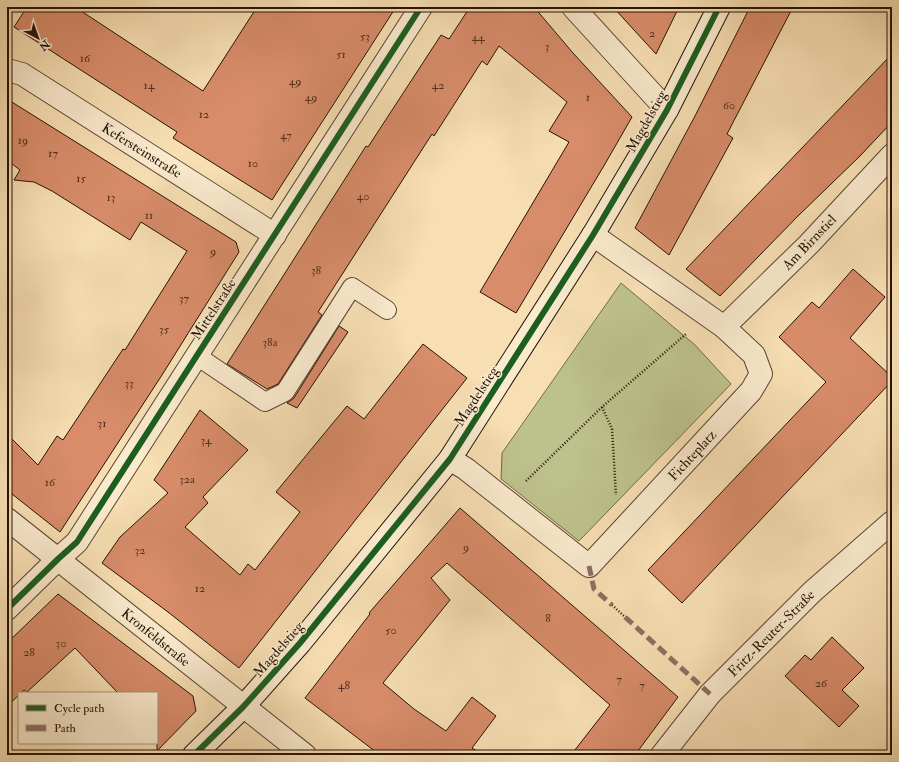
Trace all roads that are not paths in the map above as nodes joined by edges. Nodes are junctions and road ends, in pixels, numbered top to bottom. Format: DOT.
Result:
graph roads {
  1 [pos="421,7"];
  2 [pos="573,7"];
  3 [pos="719,7"];
  4 [pos="7,70"];
  5 [pos="667,110"];
  6 [pos="892,155"];
  7 [pos="275,235"];
  8 [pos="593,235"];
  9 [pos="388,310"];
  10 [pos="716,322"];
  11 [pos="197,356"];
  12 [pos="450,458"];
  13 [pos="7,518"];
  14 [pos="892,522"];
  15 [pos="58,559"];
  16 [pos="7,609"];
  17 [pos="243,707"];
  18 [pos="194,755"];
  19 [pos="304,755"];
  20 [pos="662,755"];
  1 -- 7 [label="street, Mittelstraße"];
  2 -- 5 [label="street"];
  3 -- 5 [label="street, Magdelstieg"];
  4 -- 7 [label="street, Kefersteinstraße"];
  5 -- 8 [label="street, Magdelstieg"];
  6 -- 10 [label="street, Am Birnstiel"];
  7 -- 11 [label="street, Mittelstraße"];
  8 -- 10 [label="street, Fichteplatz"];
  8 -- 12 [label="street, Magdelstieg"];
  9 -- 11 [label="lane"];
  10 -- 12 [label="street, Fichteplatz"];
  11 -- 15 [label="street, Mittelstraße"];
  12 -- 17 [label="street, Magdelstieg"];
  13 -- 15 [label="street, Kronfeldstraße"];
  14 -- 20 [label="street, Fritz-Reuter-Straße"];
  15 -- 16 [label="street, Mittelstraße"];
  15 -- 17 [label="street, Kronfeldstraße"];
  17 -- 18 [label="street, Magdelstieg"];
  17 -- 19 [label="street, Kronfeldstraße"];
}
